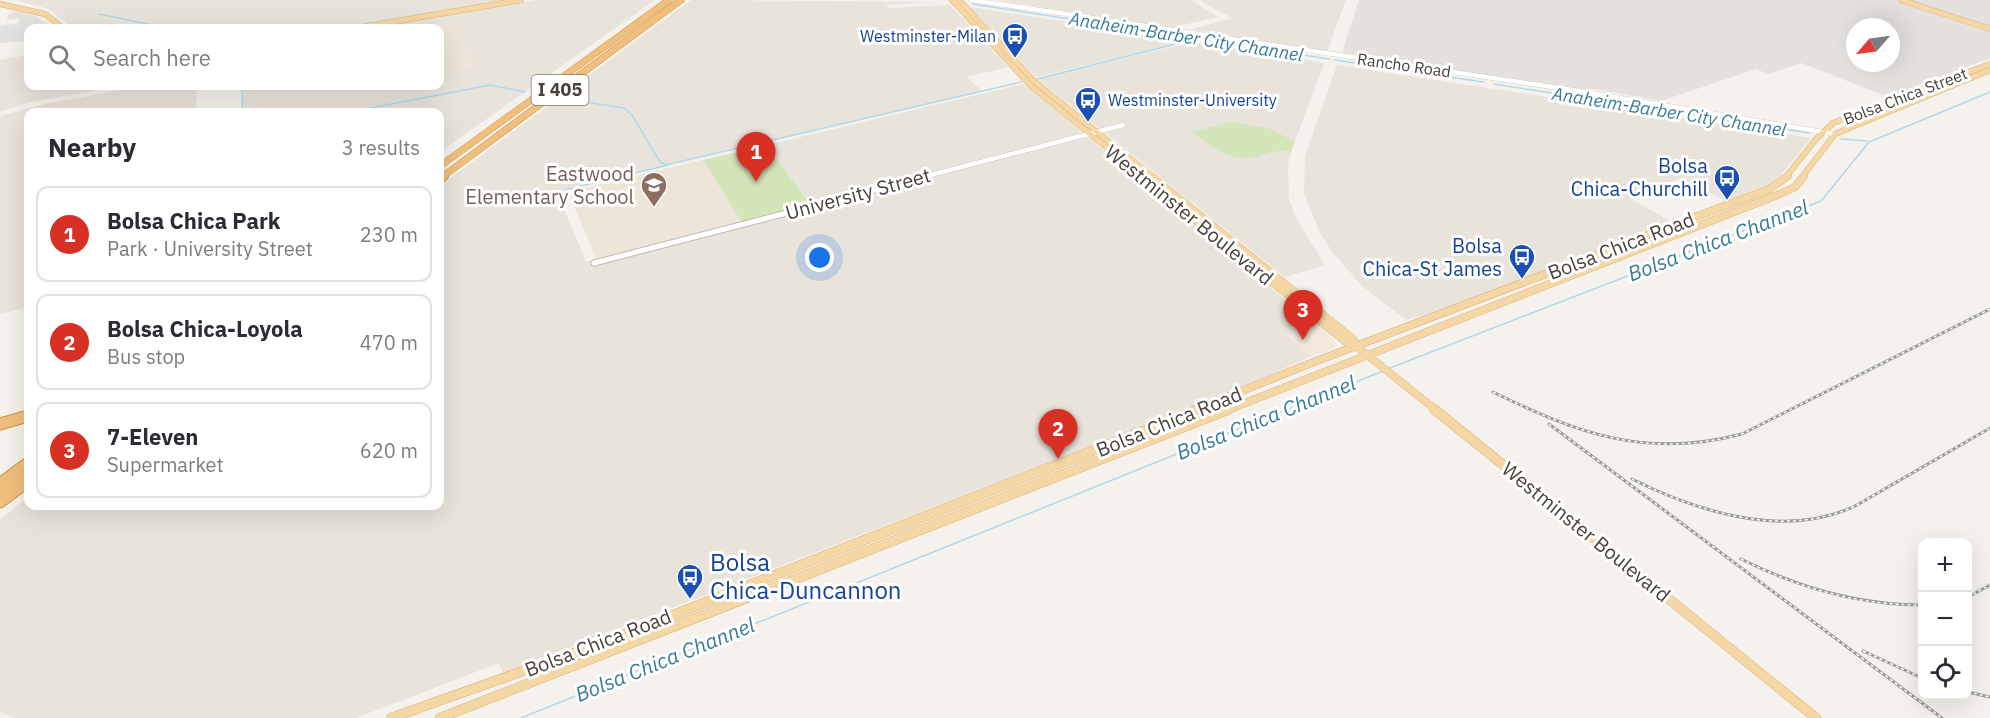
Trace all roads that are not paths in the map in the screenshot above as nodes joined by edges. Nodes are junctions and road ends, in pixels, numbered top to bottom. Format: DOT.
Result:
graph roads {
  1 [pos="521,0"];
  2 [pos="663,0"];
  3 [pos="669,0"];
  4 [pos="679,0"];
  5 [pos="964,0"];
  6 [pos="972,0"];
  7 [pos="1901,0"];
  8 [pos="1911,0"];
  9 [pos="956,1"];
  10 [pos="0,4"];
  11 [pos="58,24"];
  12 [pos="380,24"];
  13 [pos="1990,27"];
  14 [pos="1989,66"];
  15 [pos="1122,125"];
  16 [pos="1822,130"];
  17 [pos="1092,133"];
  18 [pos="1835,134"];
  19 [pos="444,158"];
  20 [pos="444,163"];
  21 [pos="444,170"];
  22 [pos="444,176"];
  23 [pos="1657,231"];
  24 [pos="1683,231"];
  25 [pos="1661,240"];
  26 [pos="594,263"];
  27 [pos="1356,346"];
  28 [pos="1366,354"];
  29 [pos="24,417"];
  30 [pos="0,424"];
  31 [pos="1153,440"];
  32 [pos="1099,450"];
  33 [pos="24,460"];
  34 [pos="24,466"];
  35 [pos="24,476"];
  36 [pos="0,477"];
  37 [pos="1050,479"];
  38 [pos="0,484"];
  39 [pos="24,484"];
  40 [pos="0,494"];
  41 [pos="0,502"];
  42 [pos="391,718"];
  43 [pos="440,718"];
  44 [pos="1816,718"];
  1 -- 12 [label="main road"];
  2 -- 19 [label="highway, I 405"];
  3 -- 20 [label="highway"];
  4 -- 21 [label="highway"];
  4 -- 22 [label="highway, I 405"];
  5 -- 9 [label="street"];
  6 -- 16 [label="street, Rancho Road"];
  7 -- 13 [label="main road"];
  8 -- 13 [label="main road"];
  9 -- 17 [label="main road, Westminster Boulevard"];
  10 -- 11 [label="main road"];
  14 -- 16 [label="main road, Bolsa Chica Street"];
  14 -- 18 [label="main road, Bolsa Chica Street"];
  15 -- 17 [label="street, University Street"];
  16 -- 18 [label="street, Rancho Road"];
  16 -- 23 [label="main road, Bolsa Chica Road"];
  17 -- 26 [label="street, University Street"];
  17 -- 27 [label="main road, Westminster Boulevard"];
  18 -- 24 [label="main road, Bolsa Chica Road"];
  23 -- 24 [label="main road"];
  23 -- 25 [label="main road"];
  23 -- 27 [label="main road, Bolsa Chica Road"];
  24 -- 25 [label="main road, Bolsa Chica Road"];
  25 -- 28 [label="main road, Bolsa Chica Road"];
  27 -- 28 [label="main road, Westminster Boulevard"];
  27 -- 32 [label="main road, Bolsa Chica Road"];
  28 -- 31 [label="main road, Bolsa Chica Road"];
  28 -- 44 [label="main road, Westminster Boulevard"];
  29 -- 30 [label="highway"];
  31 -- 32 [label="main road"];
  31 -- 37 [label="main road, Bolsa Chica Road"];
  32 -- 37 [label="main road"];
  32 -- 42 [label="main road, Bolsa Chica Road"];
  33 -- 36 [label="highway"];
  34 -- 38 [label="highway"];
  35 -- 40 [label="highway"];
  37 -- 43 [label="main road, Bolsa Chica Road"];
  39 -- 41 [label="highway"];
}
